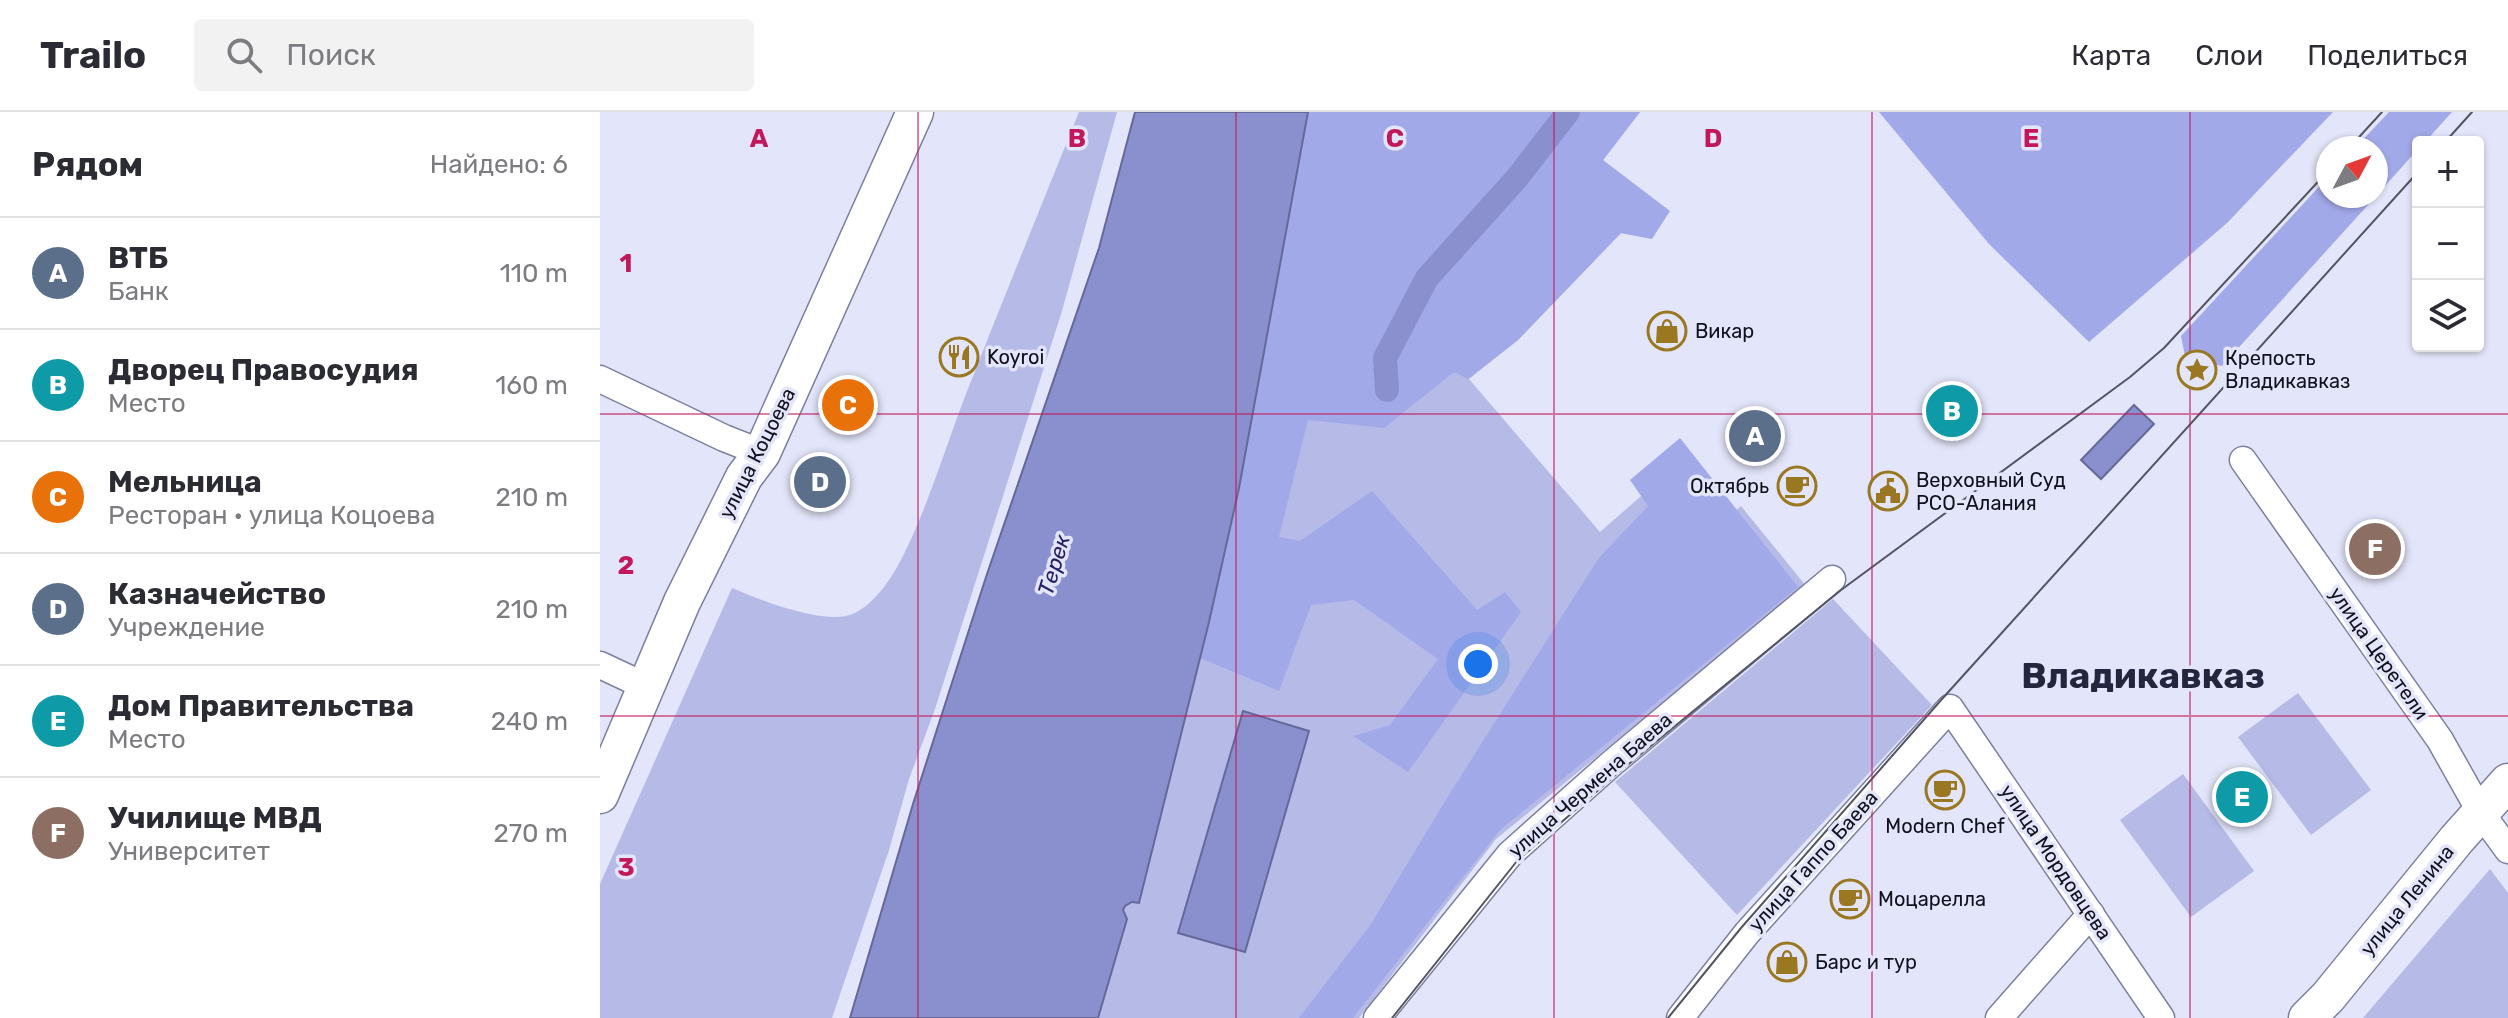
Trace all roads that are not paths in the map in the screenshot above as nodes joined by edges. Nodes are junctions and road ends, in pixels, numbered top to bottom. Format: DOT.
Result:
graph roads {
  1 [pos="915,112"];
  2 [pos="600,379"];
  3 [pos="762,453"];
  4 [pos="2243,460"];
  5 [pos="1832,579"];
  6 [pos="600,665"];
  7 [pos="647,687"];
  8 [pos="1950,708"];
  9 [pos="2508,782"];
  10 [pos="600,795"];
  11 [pos="2481,813"];
  12 [pos="2508,850"];
  13 [pos="2091,914"];
  14 [pos="1377,1018"];
  15 [pos="1680,1018"];
  16 [pos="1999,1018"];
  17 [pos="2161,1018"];
  18 [pos="2307,1018"];
  1 -- 3 [label="street, улица Коцоева"];
  2 -- 3 [label="street"];
  3 -- 7 [label="street, улица Коцоева"];
  4 -- 11 [label="street, улица Церетели"];
  5 -- 14 [label="street, улица Чермена Баева"];
  6 -- 7 [label="street"];
  7 -- 10 [label="street, улица Коцоева"];
  8 -- 13 [label="street, улица Мордовцева"];
  8 -- 15 [label="street, улица Гаппо Баева"];
  9 -- 11 [label="street, улица Ленина"];
  11 -- 12 [label="street, улица Церетели"];
  11 -- 18 [label="street, улица Ленина"];
  13 -- 16 [label="street"];
  13 -- 17 [label="street, улица Мордовцева"];
}
